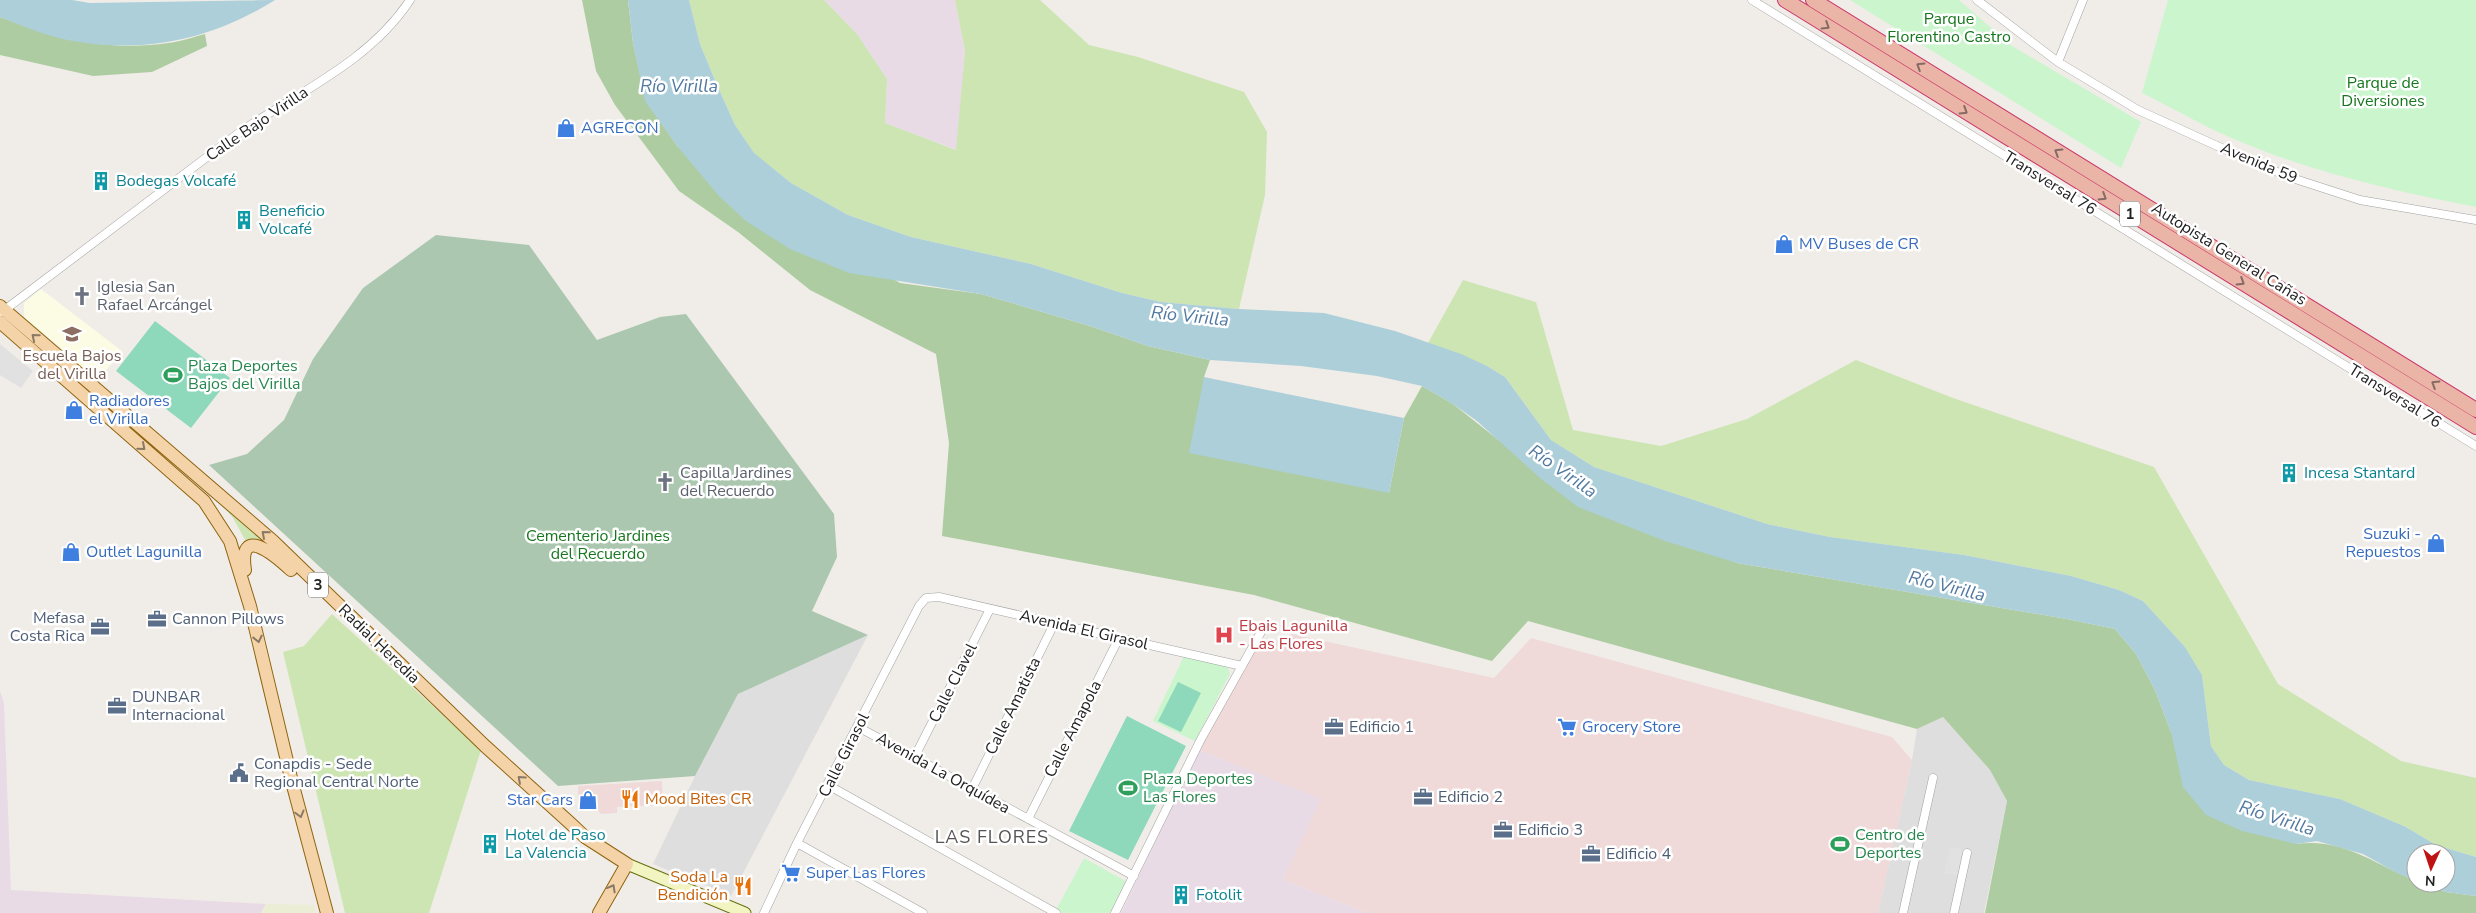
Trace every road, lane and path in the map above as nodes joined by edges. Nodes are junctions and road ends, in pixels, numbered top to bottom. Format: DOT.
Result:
graph roads {
  1 [pos="410,0"];
  2 [pos="1752,0"];
  3 [pos="1785,0"];
  4 [pos="1813,0"];
  5 [pos="1977,0"];
  6 [pos="2083,0"];
  7 [pos="2058,62"];
  8 [pos="2476,220"];
  9 [pos="1,313"];
  10 [pos="2476,410"];
  11 [pos="2476,427"];
  12 [pos="2476,446"];
  13 [pos="926,598"];
  14 [pos="250,606"];
  15 [pos="990,609"];
  16 [pos="1054,624"];
  17 [pos="1261,632"];
  18 [pos="1119,638"];
  19 [pos="1242,666"];
  20 [pos="858,727"];
  21 [pos="480,740"];
  22 [pos="915,756"];
  23 [pos="1933,778"];
  24 [pos="828,785"];
  25 [pos="972,789"];
  26 [pos="1028,819"];
  27 [pos="797,843"];
  28 [pos="1967,853"];
  29 [pos="627,864"];
  30 [pos="1134,876"];
  31 [pos="327,913"];
  32 [pos="599,913"];
  33 [pos="745,913"];
  34 [pos="764,913"];
  35 [pos="923,913"];
  36 [pos="1056,913"];
  37 [pos="1115,913"];
  38 [pos="1903,913"];
  39 [pos="1954,913"];
  1 -- 9 [label="street, Calle Bajo Virilla"];
  2 -- 12 [label="street, Transversal 76"];
  3 -- 11 [label="highway, Autopista General Cañas / 1, one-way"];
  10 -- 4 [label="highway, Autopista General Cañas / 1, one-way"];
  5 -- 7 [label="street, Avenida 59"];
  6 -- 7 [label="street"];
  7 -- 8 [label="street, Avenida 59"];
  9 -- 14 [label="main road, one-way"];
  21 -- 9 [label="main road, Radial Heredia / 3, one-way"];
  13 -- 15 [label="street, Avenida El Girasol"];
  13 -- 20 [label="street, Calle Girasol"];
  14 -- 21 [label="main road"];
  14 -- 31 [label="main road, one-way"];
  15 -- 16 [label="street, Avenida El Girasol"];
  15 -- 22 [label="street, Calle Clavel"];
  16 -- 18 [label="street, Avenida El Girasol"];
  16 -- 25 [label="street, Calle Amatista"];
  17 -- 19 [label="street"];
  18 -- 19 [label="street, Avenida El Girasol"];
  18 -- 26 [label="street, Calle Amapola"];
  19 -- 30 [label="street"];
  20 -- 22 [label="street, Avenida La Orquídea"];
  20 -- 24 [label="street, Calle Girasol"];
  29 -- 21 [label="main road, Radial Heredia / 3, one-way"];
  22 -- 25 [label="street, Avenida La Orquídea"];
  23 -- 38 [label="street"];
  24 -- 27 [label="street, Calle Girasol"];
  24 -- 36 [label="street"];
  25 -- 26 [label="street, Avenida La Orquídea"];
  26 -- 30 [label="street, Avenida La Orquídea"];
  27 -- 34 [label="street, Calle Girasol"];
  27 -- 35 [label="street"];
  28 -- 39 [label="street"];
  32 -- 29 [label="main road, one-way"];
  29 -- 33 [label="main road"];
  30 -- 37 [label="street"];
}
